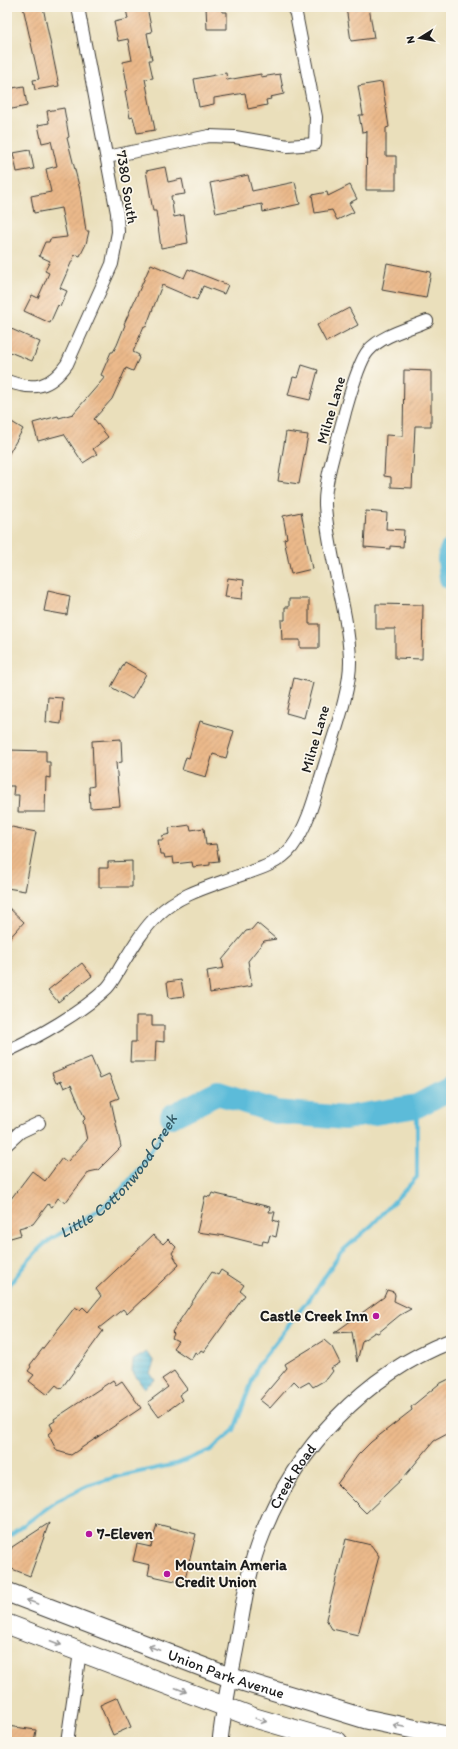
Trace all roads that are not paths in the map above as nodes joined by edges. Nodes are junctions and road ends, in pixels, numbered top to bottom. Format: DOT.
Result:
graph roads {
  1 [pos="78,7"];
  2 [pos="293,7"];
  3 [pos="107,157"];
  4 [pos="427,321"];
  5 [pos="7,381"];
  6 [pos="7,1051"];
  7 [pos="39,1123"];
  8 [pos="7,1144"];
  9 [pos="451,1341"];
  10 [pos="7,1592"];
  11 [pos="7,1624"];
  12 [pos="80,1652"];
  13 [pos="229,1677"];
  14 [pos="224,1707"];
  15 [pos="451,1737"];
  16 [pos="67,1742"];
  17 [pos="220,1742"];
  18 [pos="338,1742"];
  1 -- 3 [label="street, 7380 South"];
  2 -- 3 [label="street"];
  3 -- 5 [label="street, 7380 South"];
  4 -- 6 [label="street, Milne Lane"];
  7 -- 8 [label="street"];
  9 -- 13 [label="street, Creek Road"];
  13 -- 10 [label="main road, Union Park Avenue, one-way"];
  11 -- 12 [label="main road, Union Park Avenue, one-way"];
  12 -- 14 [label="main road, Union Park Avenue, one-way"];
  12 -- 16 [label="street"];
  13 -- 14 [label="street, Creek Road"];
  15 -- 13 [label="main road, Union Park Avenue, one-way"];
  14 -- 17 [label="street, Creek Road"];
  14 -- 18 [label="main road, Union Park Avenue, one-way"];
}
